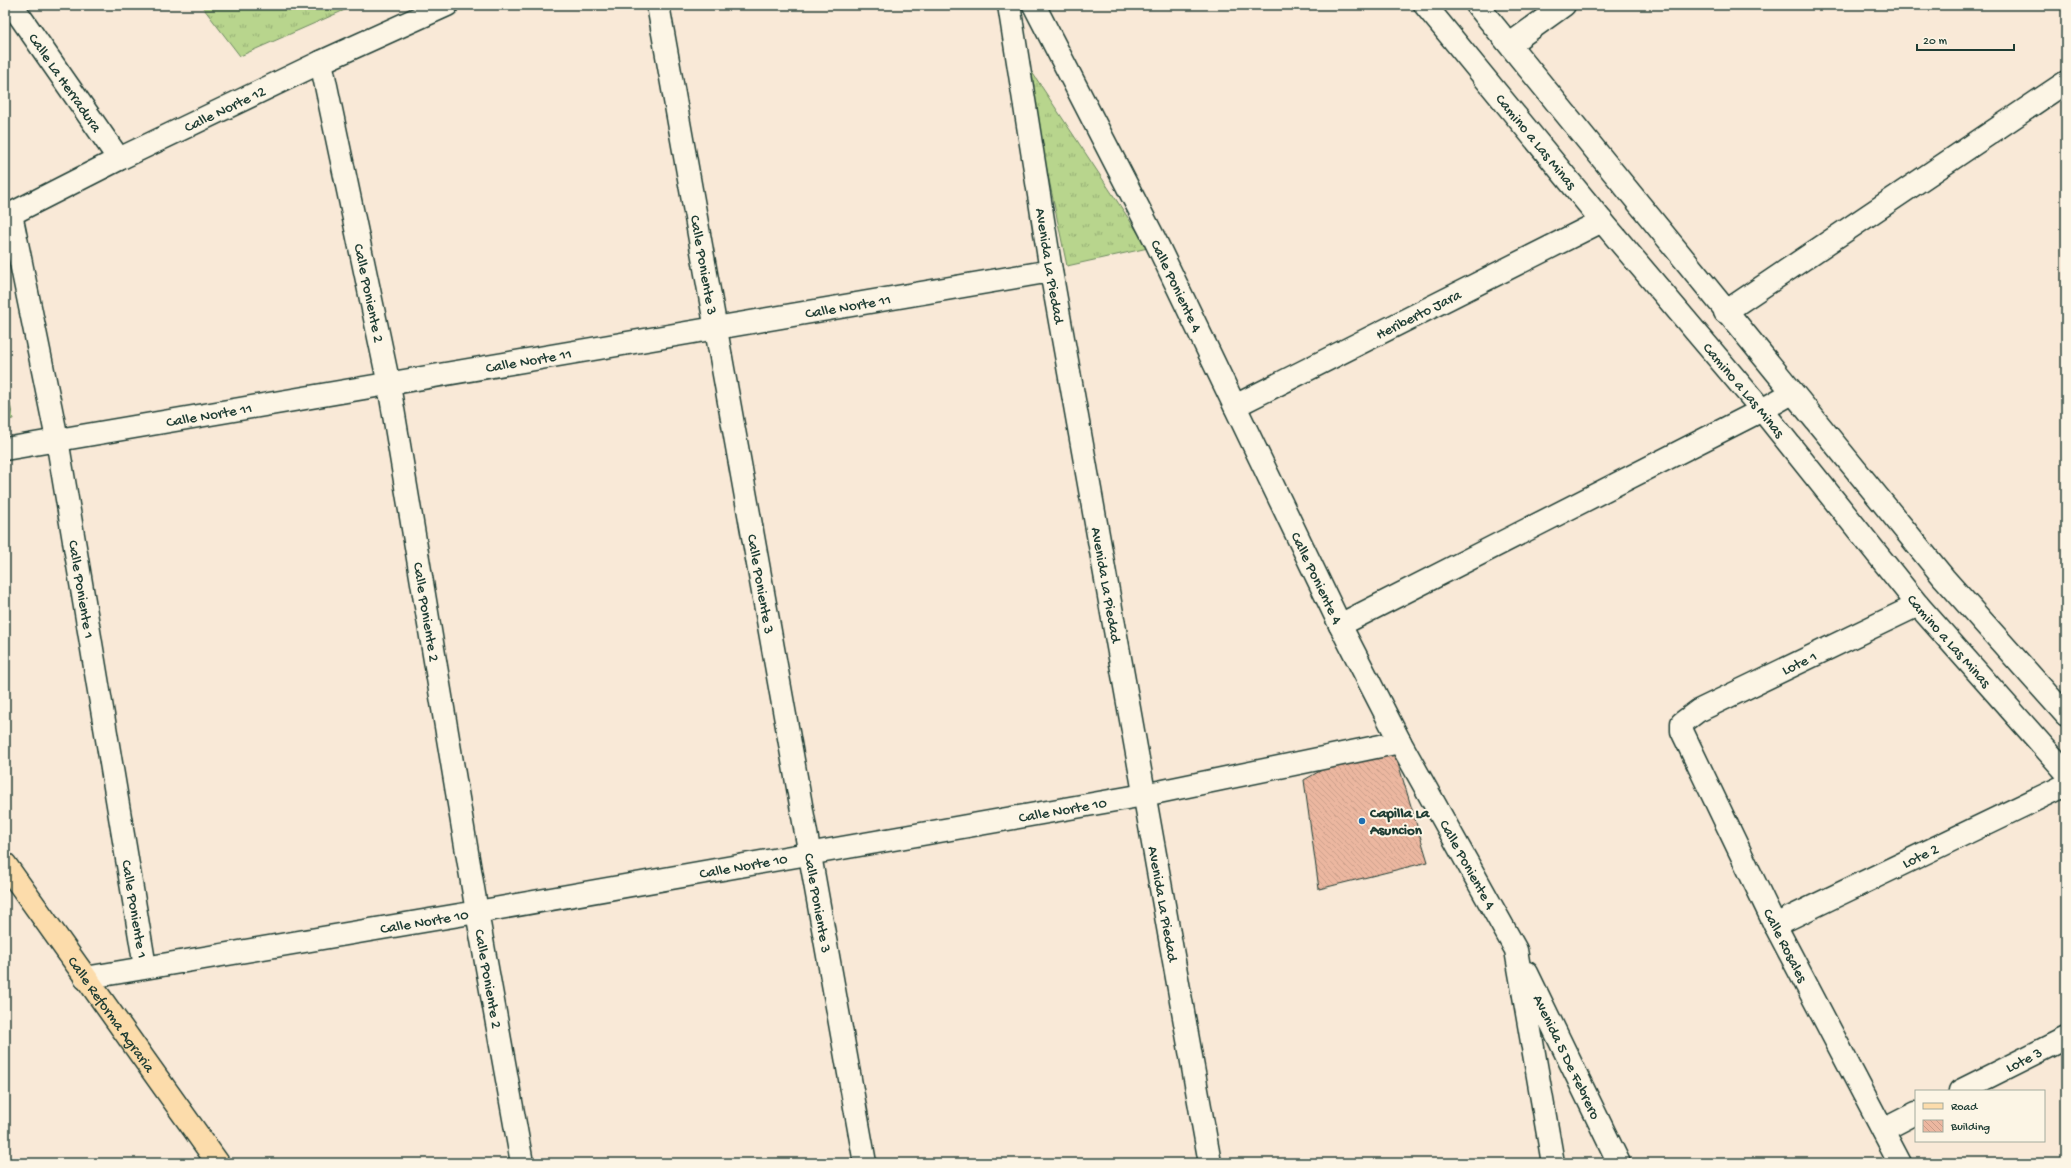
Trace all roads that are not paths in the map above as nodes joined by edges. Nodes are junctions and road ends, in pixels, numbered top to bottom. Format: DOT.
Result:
graph roads {
  1 [pos="12,5"];
  2 [pos="447,5"];
  3 [pos="658,5"];
  4 [pos="1009,5"];
  5 [pos="1034,5"];
  6 [pos="1425,5"];
  7 [pos="1477,5"];
  8 [pos="1564,5"];
  9 [pos="1510,44"];
  10 [pos="321,62"];
  11 [pos="2066,82"];
  12 [pos="119,159"];
  13 [pos="8,215"];
  14 [pos="1602,221"];
  15 [pos="1051,271"];
  16 [pos="1726,312"];
  17 [pos="717,328"];
  18 [pos="389,384"];
  19 [pos="1792,393"];
  20 [pos="1235,406"];
  21 [pos="1762,410"];
  22 [pos="57,439"];
  23 [pos="5,449"];
  24 [pos="1918,605"];
  25 [pos="1340,625"];
  26 [pos="2066,715"];
  27 [pos="1682,724"];
  28 [pos="1400,742"];
  29 [pos="2066,772"];
  30 [pos="2066,785"];
  31 [pos="1144,794"];
  32 [pos="810,853"];
  33 [pos="5,864"];
  34 [pos="477,912"];
  35 [pos="1775,925"];
  36 [pos="1516,950"];
  37 [pos="145,967"];
  38 [pos="85,978"];
  39 [pos="2066,1038"];
  40 [pos="1962,1090"];
  41 [pos="1915,1114"];
  42 [pos="1883,1130"];
  43 [pos="218,1163"];
  44 [pos="522,1163"];
  45 [pos="865,1163"];
  46 [pos="1210,1163"];
  47 [pos="1553,1163"];
  48 [pos="1619,1163"];
  49 [pos="1900,1163"];
  1 -- 12 [label="street, Calle La Herradura"];
  2 -- 10 [label="street, Calle Norte 12"];
  3 -- 17 [label="street, Calle Poniente 3"];
  4 -- 15 [label="street, Avenida La Piedad"];
  5 -- 20 [label="street, Calle Poniente 4"];
  6 -- 14 [label="street, Camino a Las Minas"];
  7 -- 9 [label="street"];
  8 -- 9 [label="street"];
  9 -- 16 [label="street"];
  10 -- 12 [label="street, Calle Norte 12"];
  10 -- 18 [label="street, Calle Poniente 2"];
  11 -- 16 [label="street"];
  12 -- 13 [label="street, Calle Norte 12"];
  13 -- 22 [label="street, Calle Poniente 1"];
  14 -- 20 [label="street, Heriberto Jara"];
  14 -- 21 [label="street, Camino a Las Minas"];
  15 -- 17 [label="street, Calle Norte 11"];
  15 -- 31 [label="street, Avenida La Piedad"];
  16 -- 19 [label="street"];
  17 -- 18 [label="street, Calle Norte 11"];
  17 -- 32 [label="street, Calle Poniente 3"];
  18 -- 22 [label="street, Calle Norte 11"];
  18 -- 34 [label="street, Calle Poniente 2"];
  19 -- 21 [label="street"];
  19 -- 26 [label="street"];
  20 -- 25 [label="street, Calle Poniente 4"];
  21 -- 24 [label="street, Camino a Las Minas"];
  21 -- 25 [label="street"];
  22 -- 23 [label="street, Calle Norte 11"];
  22 -- 37 [label="street, Calle Poniente 1"];
  24 -- 27 [label="street, Lote 1"];
  24 -- 29 [label="street, Camino a Las Minas"];
  25 -- 28 [label="street, Calle Poniente 4"];
  27 -- 35 [label="street, Calle Rosales"];
  28 -- 31 [label="street, Calle Norte 10"];
  28 -- 36 [label="street, Calle Poniente 4"];
  30 -- 35 [label="street, Lote 2"];
  31 -- 32 [label="street, Calle Norte 10"];
  31 -- 46 [label="street, Avenida La Piedad"];
  32 -- 34 [label="street, Calle Norte 10"];
  32 -- 45 [label="street, Calle Poniente 3"];
  33 -- 38 [label="main road, Calle Reforma Agraria"];
  34 -- 37 [label="street, Calle Norte 10"];
  34 -- 44 [label="street, Calle Poniente 2"];
  35 -- 42 [label="street, Calle Rosales"];
  36 -- 47 [label="street, Calle Poniente 4"];
  36 -- 48 [label="street, Avenida 5 De Febrero"];
  37 -- 38 [label="street, Calle Norte 10"];
  38 -- 43 [label="main road, Calle Reforma Agraria"];
  39 -- 40 [label="street, Lote 3"];
  41 -- 42 [label="street"];
  42 -- 49 [label="street, Calle Rosales"];
}
